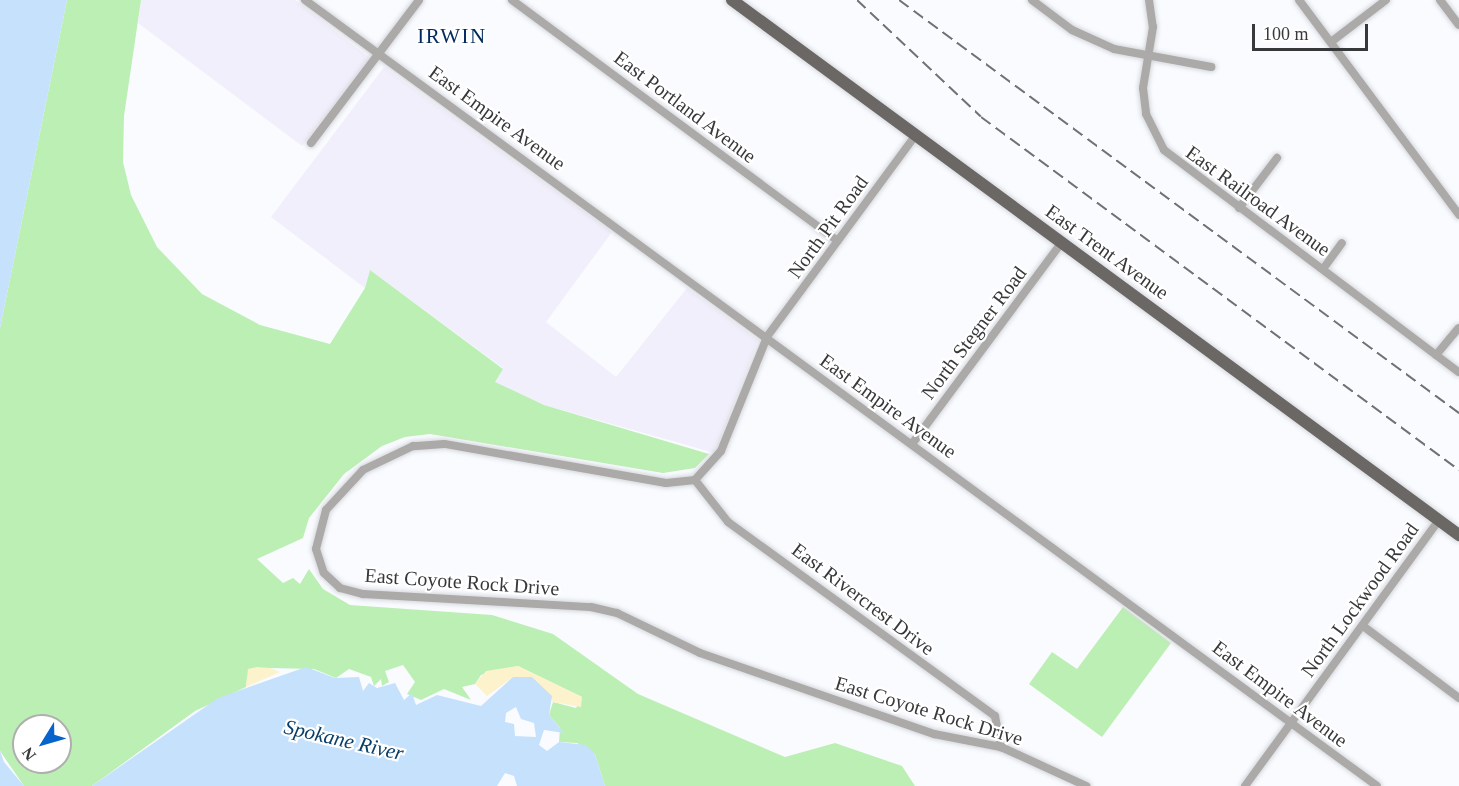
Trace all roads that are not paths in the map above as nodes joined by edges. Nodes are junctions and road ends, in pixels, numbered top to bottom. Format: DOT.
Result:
graph roads {
  1 [pos="305,0"];
  2 [pos="419,0"];
  3 [pos="512,0"];
  4 [pos="732,0"];
  5 [pos="1032,0"];
  6 [pos="1149,0"];
  7 [pos="1299,0"];
  8 [pos="1386,0"];
  9 [pos="1440,0"];
  10 [pos="1459,25"];
  11 [pos="1331,42"];
  12 [pos="379,55"];
  13 [pos="1149,56"];
  14 [pos="1211,67"];
  15 [pos="915,136"];
  16 [pos="311,143"];
  17 [pos="1277,158"];
  18 [pos="1239,208"];
  19 [pos="1459,215"];
  20 [pos="838,241"];
  21 [pos="1062,242"];
  22 [pos="1342,243"];
  23 [pos="1323,269"];
  24 [pos="1459,328"];
  25 [pos="767,337"];
  26 [pos="1436,355"];
  27 [pos="1459,372"];
  28 [pos="912,444"];
  29 [pos="695,480"];
  30 [pos="1439,520"];
  31 [pos="1459,535"];
  32 [pos="1363,626"];
  33 [pos="1459,698"];
  34 [pos="1291,721"];
  35 [pos="1001,747"];
  36 [pos="1086,786"];
  37 [pos="1245,786"];
  38 [pos="1377,786"];
  1 -- 12 [label="street, East Empire Avenue"];
  2 -- 12 [label="street"];
  3 -- 20 [label="street, East Portland Avenue"];
  4 -- 15 [label="main road, East Trent Avenue"];
  5 -- 13 [label="street"];
  6 -- 13 [label="street, East Railroad Avenue"];
  7 -- 11 [label="street"];
  8 -- 11 [label="street"];
  9 -- 10 [label="street"];
  11 -- 19 [label="street"];
  12 -- 16 [label="street"];
  12 -- 25 [label="street, East Empire Avenue"];
  13 -- 14 [label="street"];
  13 -- 18 [label="street, East Railroad Avenue"];
  15 -- 20 [label="street, North Pit Road"];
  15 -- 21 [label="main road, East Trent Avenue"];
  17 -- 18 [label="street"];
  18 -- 23 [label="street, East Railroad Avenue"];
  20 -- 25 [label="street, North Pit Road"];
  21 -- 28 [label="street, North Stegner Road"];
  21 -- 30 [label="main road, East Trent Avenue"];
  22 -- 23 [label="street"];
  23 -- 26 [label="street, East Railroad Avenue"];
  24 -- 26 [label="street"];
  25 -- 28 [label="street, East Empire Avenue"];
  25 -- 29 [label="street"];
  26 -- 27 [label="street, East Railroad Avenue"];
  28 -- 34 [label="street, East Empire Avenue"];
  29 -- 35 [label="street, East Rivercrest Drive"];
  29 -- 35 [label="street, East Coyote Rock Drive"];
  30 -- 31 [label="main road, East Trent Avenue"];
  30 -- 32 [label="street, North Lockwood Road"];
  32 -- 33 [label="street"];
  32 -- 34 [label="street, North Lockwood Road"];
  34 -- 37 [label="street, North Lockwood Road"];
  34 -- 38 [label="street, East Empire Avenue"];
  35 -- 36 [label="street, East Coyote Rock Drive"];
}
